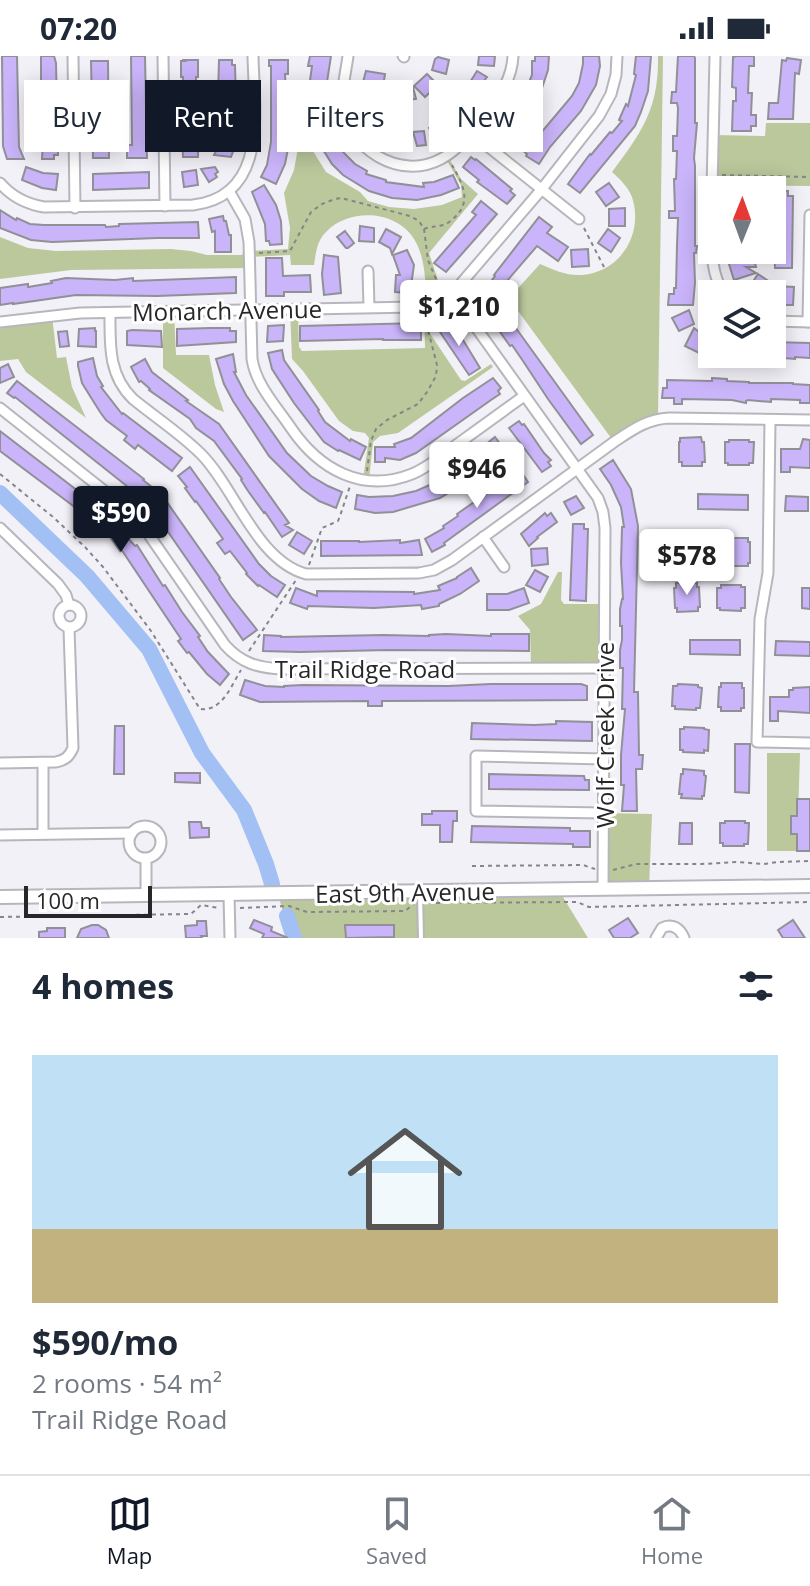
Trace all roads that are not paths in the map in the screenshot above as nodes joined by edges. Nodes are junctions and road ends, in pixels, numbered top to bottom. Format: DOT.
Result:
graph roads {
  1 [pos="73,56"];
  2 [pos="163,56"];
  3 [pos="253,56"];
  4 [pos="348,56"];
  5 [pos="513,56"];
  6 [pos="617,56"];
  7 [pos="715,56"];
  8 [pos="507,80"];
  9 [pos="450,152"];
  10 [pos="494,152"];
  11 [pos="713,176"];
  12 [pos="0,183"];
  13 [pos="541,190"];
  14 [pos="229,191"];
  15 [pos="165,206"];
  16 [pos="75,208"];
  17 [pos="810,215"];
  18 [pos="579,219"];
  19 [pos="368,271"];
  20 [pos="450,298"];
  21 [pos="369,307"];
  22 [pos="250,309"];
  23 [pos="110,313"];
  24 [pos="786,321"];
  25 [pos="0,322"];
  26 [pos="809,322"];
  27 [pos="524,396"];
  28 [pos="0,408"];
  29 [pos="770,420"];
  30 [pos="810,420"];
  31 [pos="577,469"];
  32 [pos="0,528"];
  33 [pos="483,537"];
  34 [pos="504,567"];
  35 [pos="69,605"];
  36 [pos="69,628"];
  37 [pos="603,668"];
  38 [pos="810,743"];
  39 [pos="604,759"];
  40 [pos="0,763"];
  41 [pos="43,763"];
  42 [pos="604,813"];
  43 [pos="43,833"];
  44 [pos="132,833"];
  45 [pos="0,835"];
  46 [pos="146,859"];
  47 [pos="810,886"];
  48 [pos="603,888"];
  49 [pos="146,895"];
  50 [pos="229,895"];
  51 [pos="0,897"];
  52 [pos="420,898"];
  53 [pos="230,938"];
  54 [pos="421,938"];
  55 [pos="656,938"];
  56 [pos="684,938"];
  1 -- 16 [label="street"];
  2 -- 15 [label="street"];
  3 -- 14 [label="street"];
  4 -- 9 [label="street"];
  5 -- 8 [label="street"];
  6 -- 13 [label="street"];
  7 -- 11 [label="street"];
  10 -- 13 [label="street"];
  12 -- 16 [label="street"];
  13 -- 18 [label="street"];
  13 -- 20 [label="street"];
  14 -- 15 [label="street"];
  14 -- 22 [label="street"];
  15 -- 16 [label="street"];
  17 -- 26 [label="street"];
  19 -- 21 [label="street"];
  20 -- 21 [label="street, Monarch Avenue"];
  20 -- 27 [label="street, Wolf Creek Drive"];
  21 -- 22 [label="street, Monarch Avenue"];
  22 -- 23 [label="street, Monarch Avenue"];
  22 -- 27 [label="street"];
  23 -- 25 [label="street, Monarch Avenue"];
  23 -- 33 [label="street"];
  24 -- 26 [label="street"];
  27 -- 31 [label="street, Wolf Creek Drive"];
  28 -- 37 [label="street, Trail Ridge Road"];
  29 -- 30 [label="street"];
  29 -- 31 [label="street"];
  29 -- 38 [label="street"];
  31 -- 33 [label="street"];
  31 -- 37 [label="street, Wolf Creek Drive"];
  32 -- 35 [label="street"];
  33 -- 34 [label="street"];
  35 -- 36 [label="street"];
  35 -- 36 [label="street"];
  36 -- 41 [label="street"];
  37 -- 39 [label="street, Wolf Creek Drive"];
  39 -- 42 [label="street, Wolf Creek Drive"];
  39 -- 42 [label="street"];
  40 -- 41 [label="street"];
  41 -- 43 [label="street"];
  42 -- 48 [label="street, Wolf Creek Drive"];
  43 -- 44 [label="street"];
  43 -- 45 [label="street"];
  44 -- 46 [label="street"];
  44 -- 46 [label="street"];
  46 -- 49 [label="street"];
  47 -- 48 [label="main road, East 9th Avenue"];
  48 -- 52 [label="main road, East 9th Avenue"];
  49 -- 50 [label="main road, East 9th Avenue"];
  49 -- 51 [label="main road, East 9th Avenue"];
  50 -- 52 [label="main road, East 9th Avenue"];
  50 -- 53 [label="street"];
  52 -- 54 [label="lane"];
  55 -- 56 [label="street"];
}
